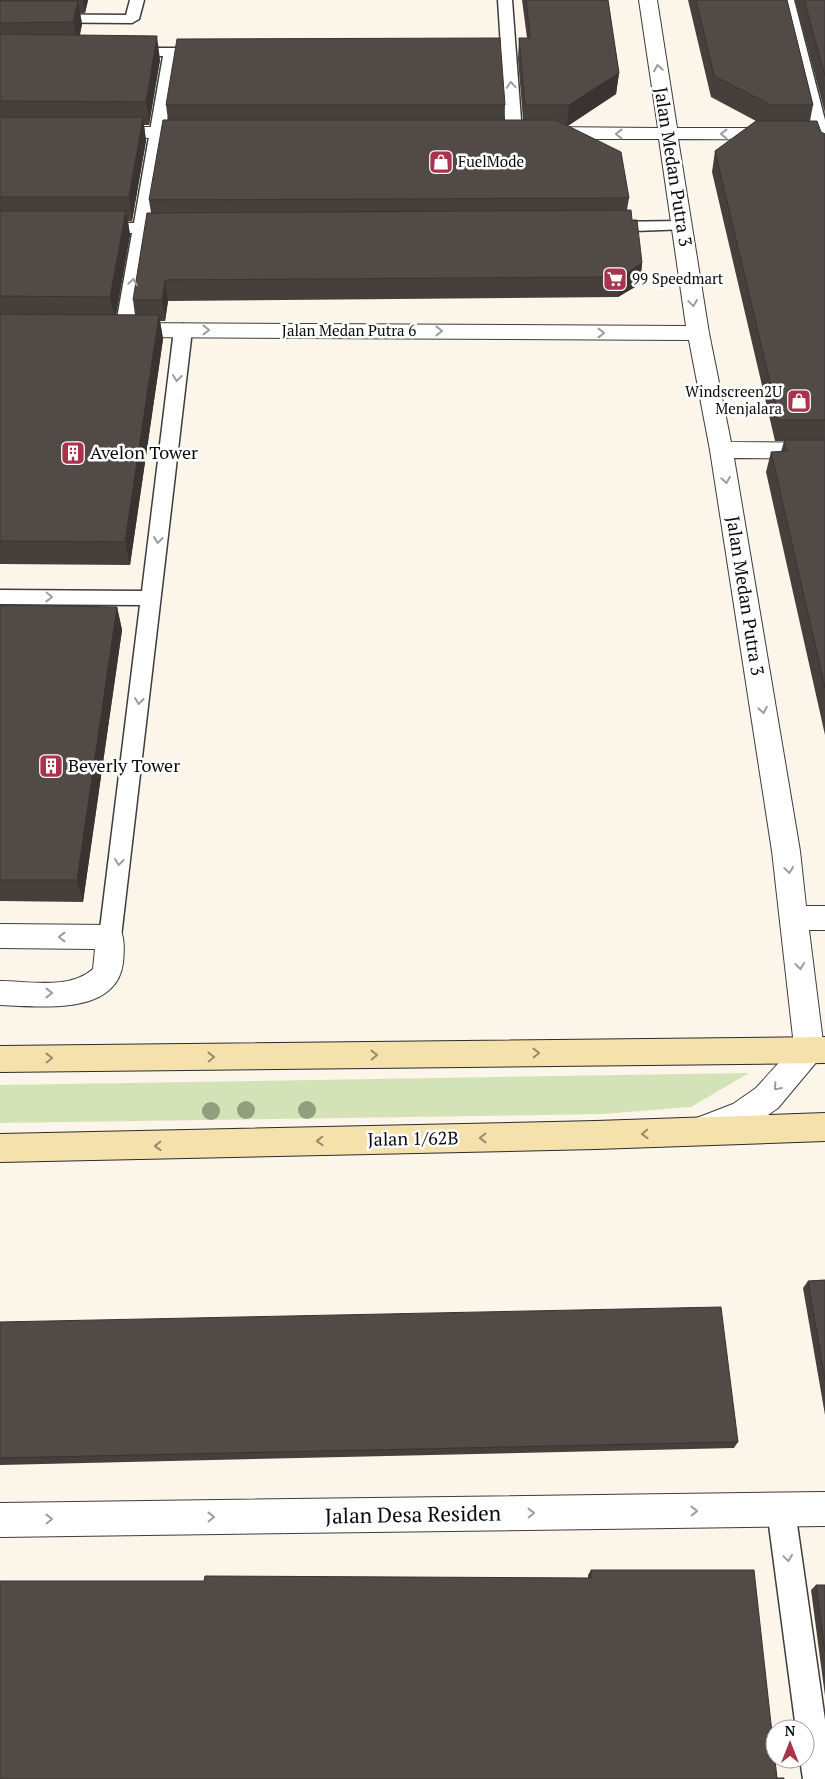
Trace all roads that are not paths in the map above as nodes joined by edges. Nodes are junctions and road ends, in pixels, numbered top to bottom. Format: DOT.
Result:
graph roads {
  1 [pos="136,0"];
  2 [pos="505,0"];
  3 [pos="648,0"];
  4 [pos="786,0"];
  5 [pos="0,18"];
  6 [pos="459,51"];
  7 [pos="509,51"];
  8 [pos="114,52"];
  9 [pos="170,52"];
  10 [pos="220,52"];
  11 [pos="88,133"];
  12 [pos="157,133"];
  13 [pos="214,133"];
  14 [pos="495,133"];
  15 [pos="514,133"];
  16 [pos="668,134"];
  17 [pos="824,139"];
  18 [pos="682,226"];
  19 [pos="594,227"];
  20 [pos="85,228"];
  21 [pos="142,228"];
  22 [pos="191,228"];
  23 [pos="115,330"];
  24 [pos="183,330"];
  25 [pos="698,333"];
  26 [pos="721,450"];
  27 [pos="825,451"];
  28 [pos="0,597"];
  29 [pos="151,598"];
  30 [pos="796,918"];
  31 [pos="825,918"];
  32 [pos="0,936"];
  33 [pos="110,937"];
  34 [pos="0,993"];
  35 [pos="817,1050"];
  36 [pos="0,1059"];
  37 [pos="825,1128"];
  38 [pos="694,1133"];
  39 [pos="0,1148"];
  40 [pos="825,1509"];
  41 [pos="781,1510"];
  42 [pos="0,1520"];
  43 [pos="818,1779"];
  1 -- 5 [label="lane"];
  2 -- 7 [label="lane"];
  16 -- 3 [label="street, Jalan Medan Putra 3, one-way"];
  4 -- 17 [label="lane"];
  6 -- 7 [label="lane"];
  15 -- 7 [label="lane, one-way"];
  8 -- 9 [label="lane"];
  9 -- 10 [label="lane"];
  9 -- 12 [label="lane"];
  11 -- 12 [label="street"];
  12 -- 13 [label="street"];
  12 -- 21 [label="lane"];
  14 -- 15 [label="street"];
  16 -- 15 [label="street, one-way"];
  17 -- 16 [label="street, one-way"];
  16 -- 18 [label="street, Jalan Medan Putra 3"];
  18 -- 19 [label="lane"];
  18 -- 25 [label="street, Jalan Medan Putra 3, one-way"];
  20 -- 21 [label="lane"];
  21 -- 22 [label="lane"];
  23 -- 21 [label="lane, one-way"];
  23 -- 24 [label="street, Jalan Medan Putra 6"];
  24 -- 25 [label="street, Jalan Medan Putra 6, one-way"];
  24 -- 29 [label="lane, one-way"];
  25 -- 26 [label="street, Jalan Medan Putra 3"];
  26 -- 27 [label="street"];
  26 -- 30 [label="street, Jalan Medan Putra 3, one-way"];
  28 -- 29 [label="lane, one-way"];
  29 -- 33 [label="lane, one-way"];
  30 -- 31 [label="street"];
  30 -- 35 [label="street, Jalan Medan Putra 3, one-way"];
  33 -- 32 [label="street, one-way"];
  34 -- 33 [label="street, one-way"];
  36 -- 35 [label="main road, one-way"];
  35 -- 38 [label="street, one-way"];
  37 -- 38 [label="main road, Jalan 1/62B"];
  38 -- 39 [label="main road, Jalan 1/62B, one-way"];
  40 -- 41 [label="street, Jalan Desa Residen"];
  42 -- 41 [label="street, Jalan Desa Residen, one-way"];
  41 -- 43 [label="lane, one-way"];
}
